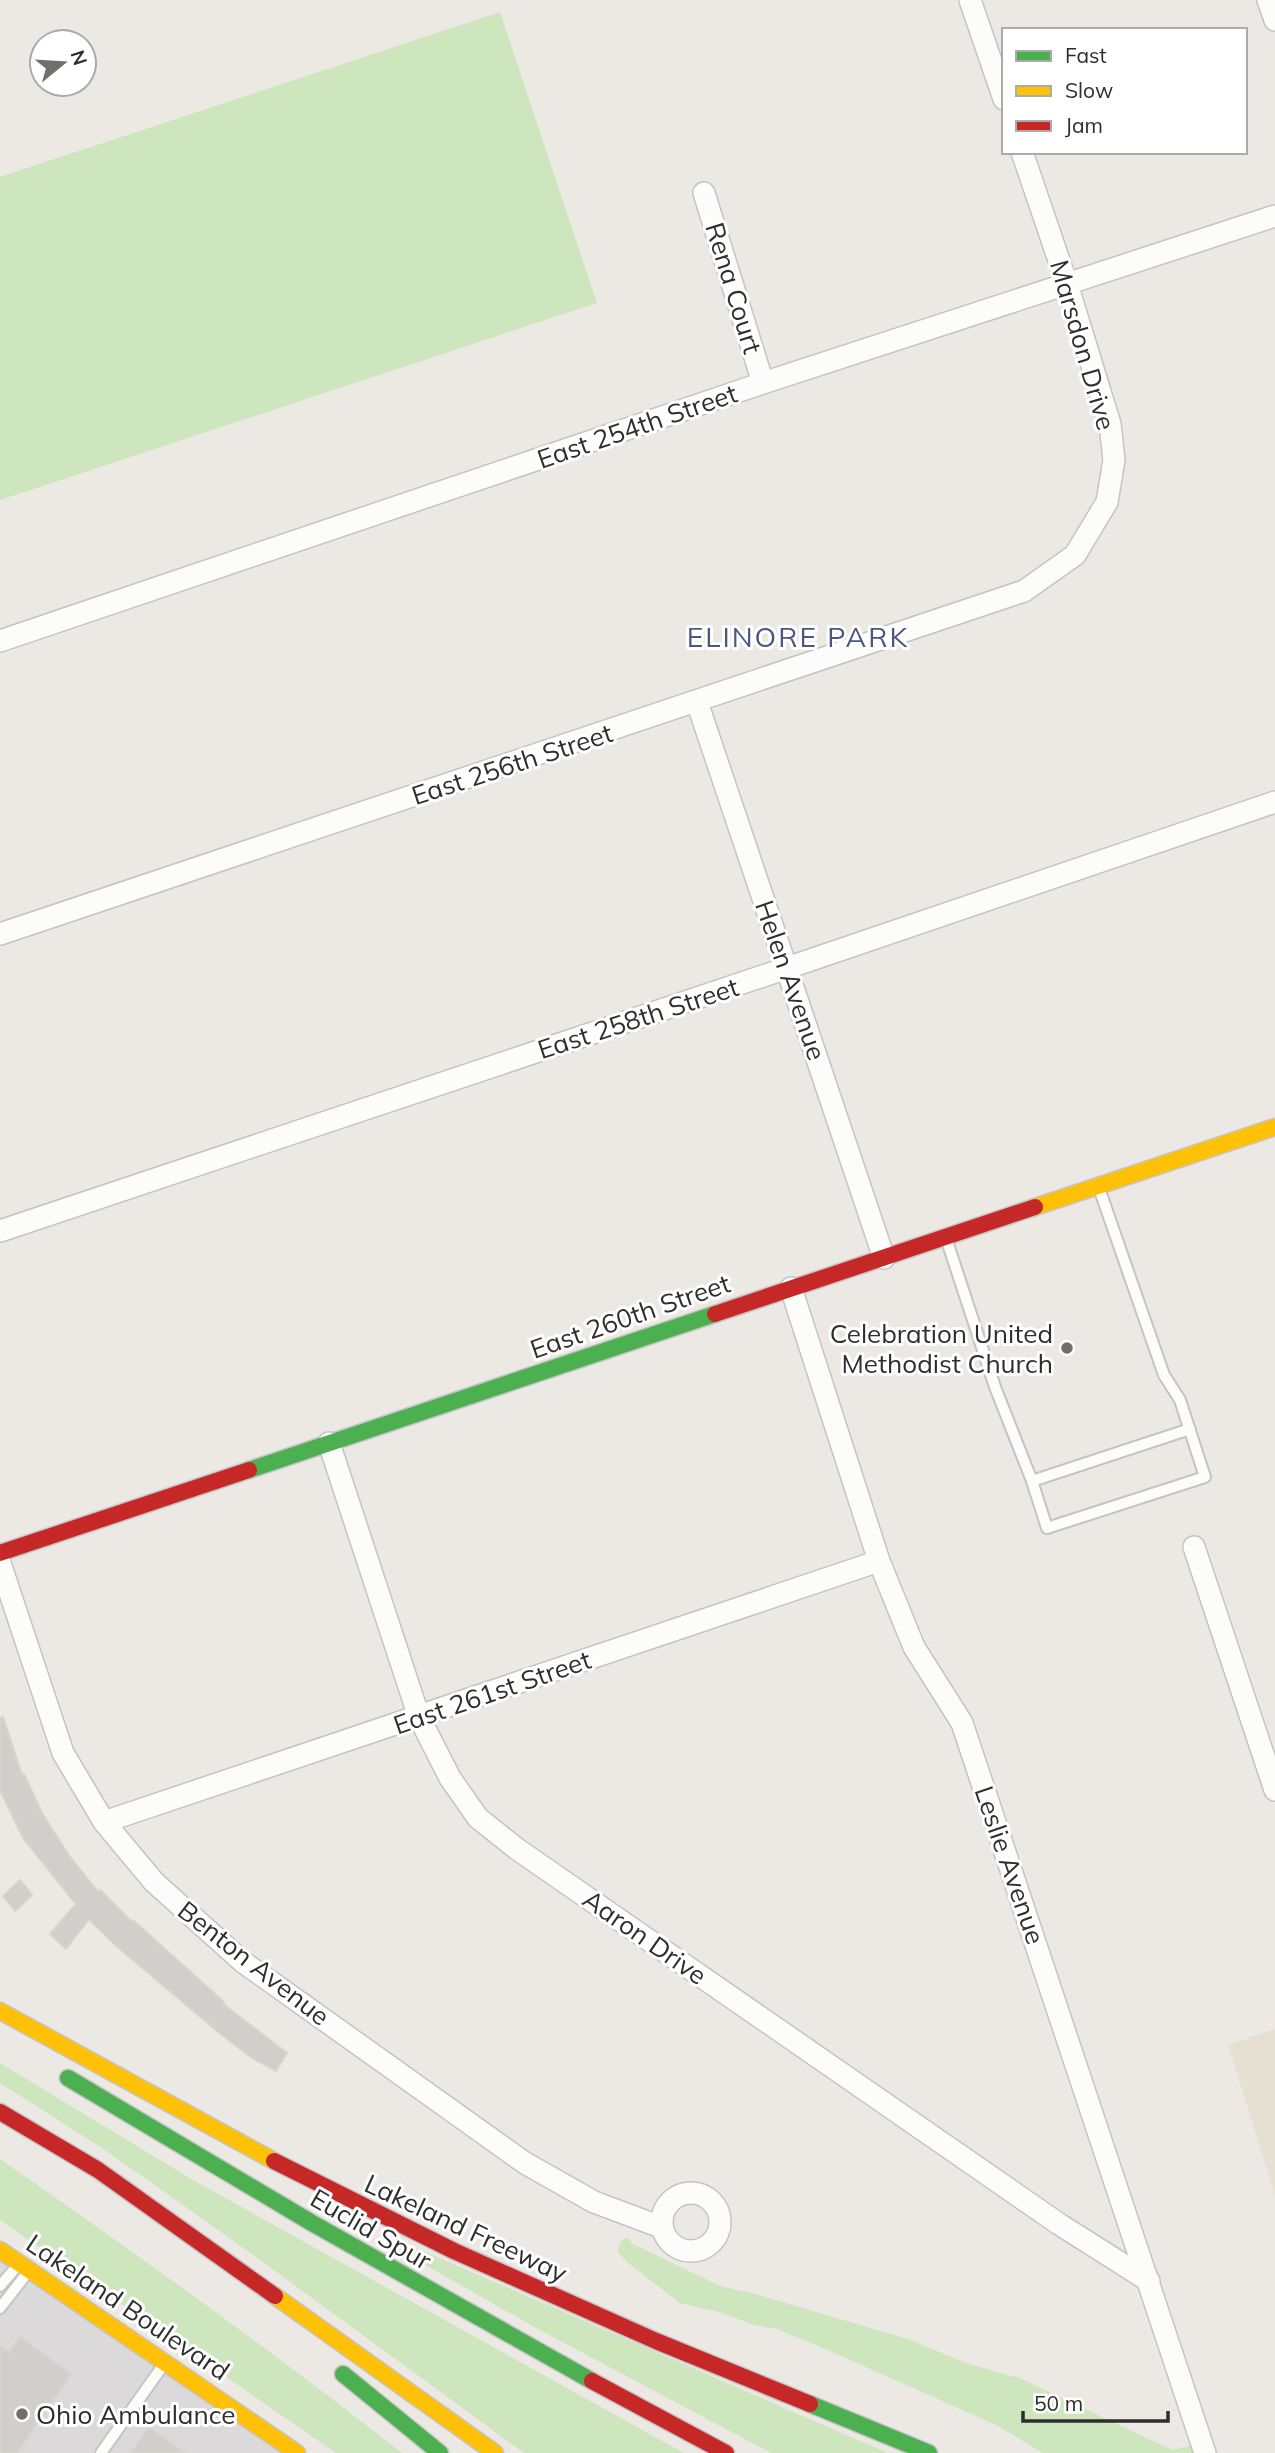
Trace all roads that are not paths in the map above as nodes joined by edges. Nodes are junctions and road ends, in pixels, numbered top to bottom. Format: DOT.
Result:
graph roads {
  1 [pos="970,0"];
  2 [pos="1268,0"];
  3 [pos="1275,20"];
  4 [pos="1002,93"];
  5 [pos="1023,154"];
  6 [pos="704,192"];
  7 [pos="1275,216"];
  8 [pos="1067,284"];
  9 [pos="763,383"];
  10 [pos="1024,592"];
  11 [pos="0,641"];
  12 [pos="697,702"];
  13 [pos="1275,802"];
  14 [pos="0,934"];
  15 [pos="787,968"];
  16 [pos="1275,1127"];
  17 [pos="1098,1186"];
  18 [pos="0,1231"];
  19 [pos="945,1237"];
  20 [pos="884,1258"];
  21 [pos="791,1288"];
  22 [pos="1190,1429"];
  23 [pos="329,1443"];
  24 [pos="1032,1481"];
  25 [pos="1194,1547"];
  26 [pos="0,1553"];
  27 [pos="879,1561"];
  28 [pos="0,1563"];
  29 [pos="419,1717"];
  30 [pos="1271,1767"];
  31 [pos="1275,1790"];
  32 [pos="104,1822"];
  33 [pos="0,2011"];
  34 [pos="58,2071"];
  35 [pos="0,2114"];
  36 [pos="64,2169"];
  37 [pos="661,2227"];
  38 [pos="0,2250"];
  39 [pos="24,2266"];
  40 [pos="1149,2281"];
  41 [pos="0,2286"];
  42 [pos="0,2308"];
  43 [pos="166,2361"];
  44 [pos="328,2361"];
  45 [pos="101,2453"];
  46 [pos="297,2453"];
  47 [pos="440,2453"];
  48 [pos="495,2453"];
  49 [pos="726,2453"];
  50 [pos="929,2453"];
  51 [pos="1205,2453"];
  1 -- 4 [label="street"];
  2 -- 3 [label="street"];
  5 -- 8 [label="street, Marsdon Drive"];
  6 -- 9 [label="street, Rena Court"];
  7 -- 8 [label="street, East 254th Street"];
  8 -- 9 [label="street, East 254th Street"];
  8 -- 10 [label="street, Marsdon Drive"];
  9 -- 11 [label="street, East 254th Street"];
  10 -- 12 [label="street, East 256th Street"];
  12 -- 14 [label="street, East 256th Street"];
  12 -- 15 [label="street, Helen Avenue"];
  13 -- 15 [label="street, East 258th Street"];
  15 -- 18 [label="street, East 258th Street"];
  15 -- 20 [label="street, Helen Avenue"];
  16 -- 17 [label="main road, East 260th Street"];
  17 -- 19 [label="main road, East 260th Street"];
  17 -- 22 [label="lane"];
  19 -- 20 [label="main road, East 260th Street"];
  19 -- 24 [label="lane"];
  20 -- 21 [label="main road, East 260th Street"];
  21 -- 23 [label="main road, East 260th Street"];
  21 -- 27 [label="street, Leslie Avenue"];
  22 -- 24 [label="lane"];
  22 -- 24 [label="lane"];
  23 -- 26 [label="main road, East 260th Street"];
  23 -- 29 [label="street, Aaron Drive"];
  25 -- 30 [label="street"];
  27 -- 29 [label="street, East 261st Street"];
  27 -- 40 [label="street, Leslie Avenue"];
  28 -- 32 [label="street, Benton Avenue"];
  29 -- 32 [label="street, East 261st Street"];
  29 -- 40 [label="street, Aaron Drive"];
  30 -- 31 [label="street"];
  32 -- 37 [label="street, Benton Avenue"];
  33 -- 50 [label="main road, Lakeland Freeway"];
  34 -- 49 [label="main road, Euclid Spur"];
  35 -- 36 [label="main road"];
  35 -- 48 [label="main road"];
  38 -- 39 [label="main road, Lakeland Boulevard"];
  39 -- 41 [label="lane"];
  39 -- 42 [label="lane"];
  39 -- 43 [label="main road, Lakeland Boulevard"];
  40 -- 51 [label="street, Leslie Avenue"];
  43 -- 45 [label="lane"];
  43 -- 46 [label="main road, Lakeland Boulevard"];
  44 -- 47 [label="main road"];
}
